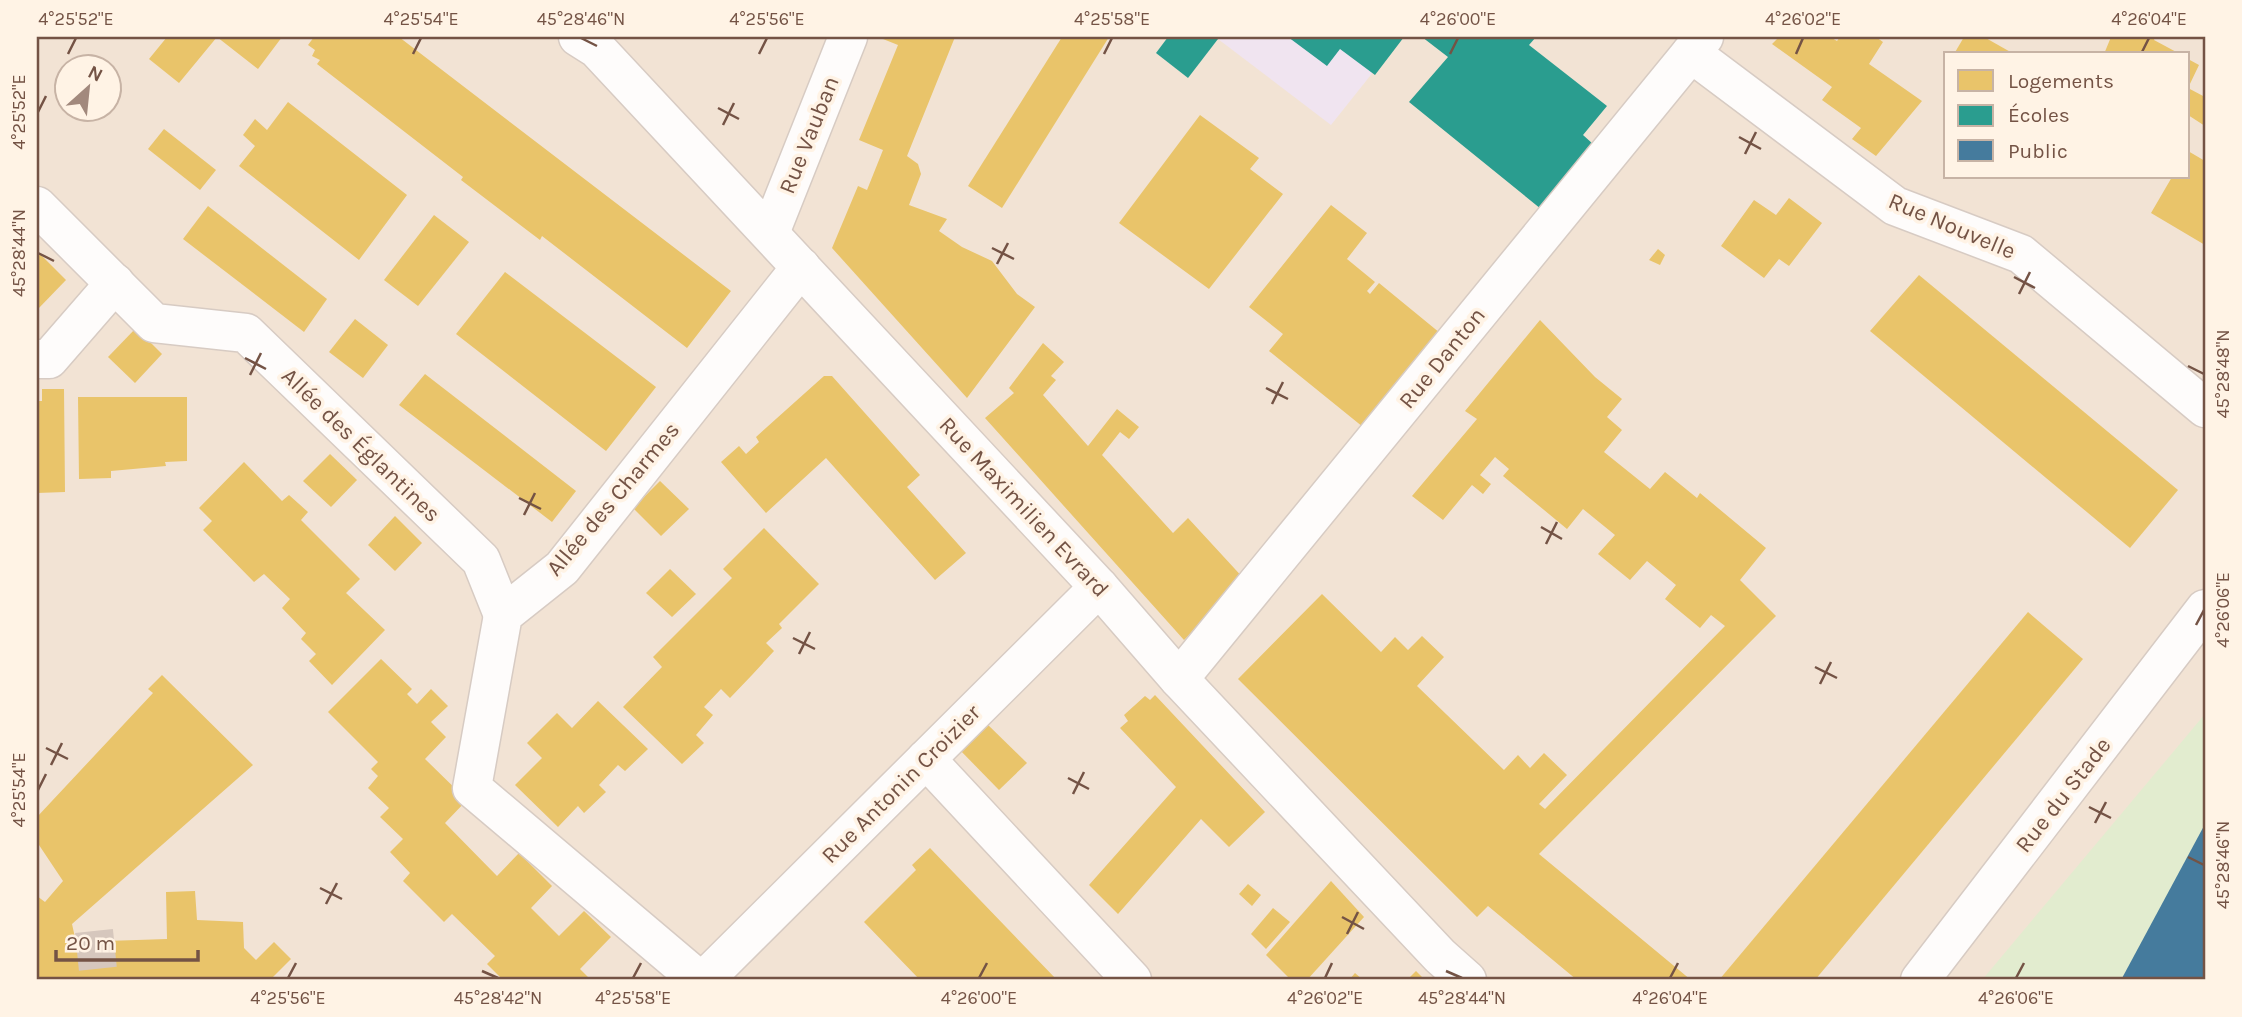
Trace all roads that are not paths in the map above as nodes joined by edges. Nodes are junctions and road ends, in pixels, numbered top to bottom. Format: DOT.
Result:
graph roads {
  1 [pos="578,37"];
  2 [pos="848,37"];
  3 [pos="1698,45"];
  4 [pos="37,206"];
  5 [pos="769,233"];
  6 [pos="801,267"];
  7 [pos="115,283"];
  8 [pos="37,359"];
  9 [pos="2205,408"];
  10 [pos="1098,587"];
  11 [pos="2205,609"];
  12 [pos="503,615"];
  13 [pos="1179,679"];
  14 [pos="926,759"];
  15 [pos="699,980"];
  16 [pos="704,980"];
  17 [pos="1132,980"];
  18 [pos="1467,980"];
  19 [pos="1920,980"];
  1 -- 5 [label="street, Rue Maximilien Evrard"];
  2 -- 5 [label="street, Rue Vauban"];
  3 -- 9 [label="street, Rue Nouvelle"];
  3 -- 13 [label="street, Rue Danton"];
  4 -- 7 [label="street, Allée des Églantines"];
  5 -- 6 [label="street, Rue Maximilien Evrard"];
  6 -- 10 [label="street, Rue Maximilien Evrard"];
  6 -- 12 [label="street, Allée des Charmes"];
  7 -- 8 [label="street"];
  7 -- 12 [label="street, Allée des Églantines"];
  10 -- 13 [label="street, Rue Maximilien Evrard"];
  10 -- 14 [label="street, Rue Antonin Croizier"];
  11 -- 19 [label="street, Rue du Stade"];
  12 -- 15 [label="street"];
  13 -- 18 [label="street, Rue Maximilien Evrard"];
  14 -- 16 [label="street, Rue Antonin Croizier"];
  14 -- 17 [label="street"];
}
